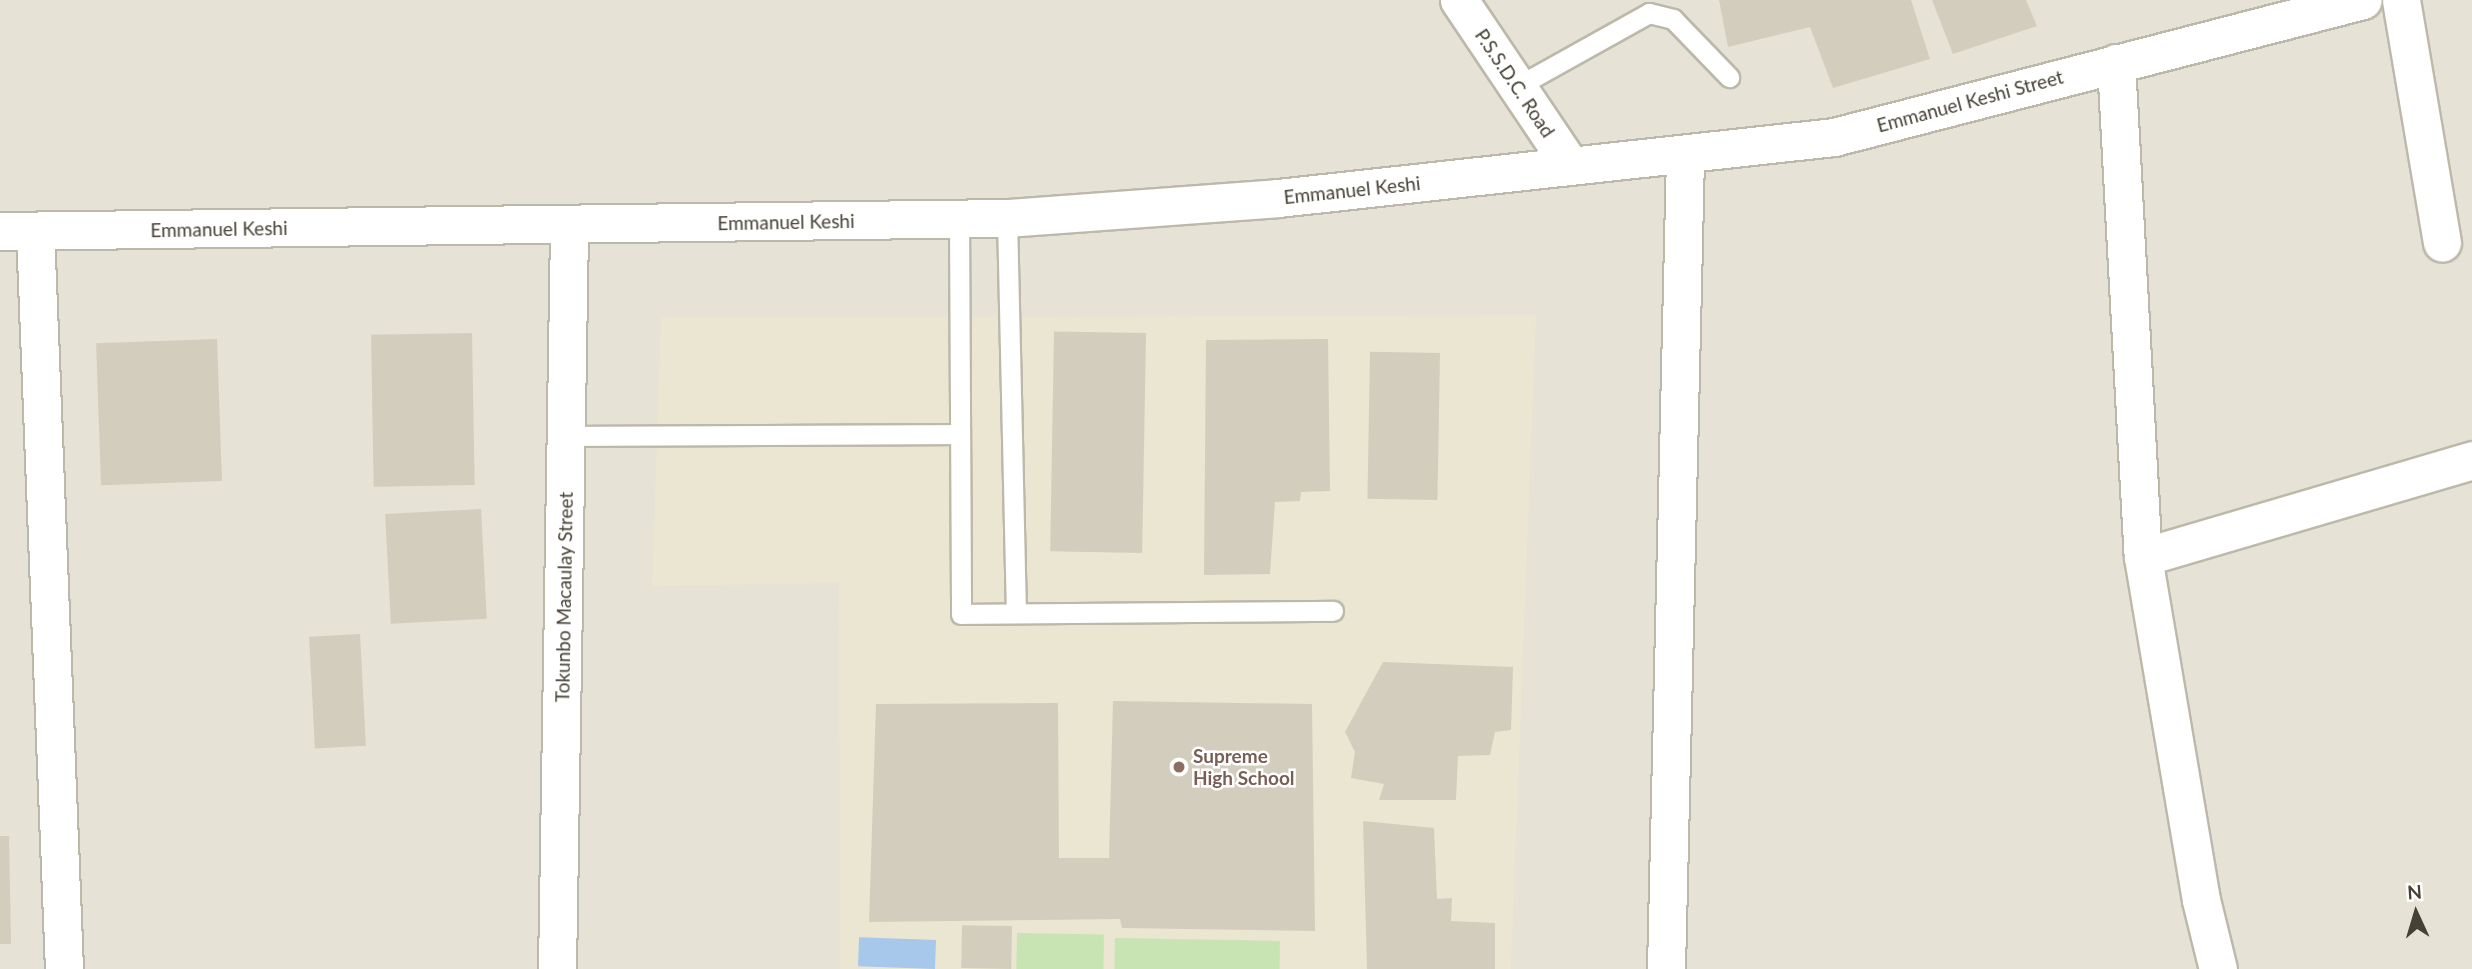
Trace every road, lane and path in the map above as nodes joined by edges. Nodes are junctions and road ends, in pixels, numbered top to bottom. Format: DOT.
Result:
graph roads {
  1 [pos="1459,0"];
  2 [pos="2363,0"];
  3 [pos="2401,0"];
  4 [pos="2116,63"];
  5 [pos="1729,77"];
  6 [pos="1518,86"];
  7 [pos="1685,156"];
  8 [pos="1570,165"];
  9 [pos="960,218"];
  10 [pos="1007,218"];
  11 [pos="569,226"];
  12 [pos="17,231"];
  13 [pos="2442,243"];
  14 [pos="960,435"];
  15 [pos="567,436"];
  16 [pos="2472,460"];
  17 [pos="2143,556"];
  18 [pos="1333,611"];
  19 [pos="1017,613"];
  20 [pos="64,969"];
  21 [pos="557,969"];
  22 [pos="1666,969"];
  23 [pos="2218,969"];
  1 -- 6 [label="street, P.S.S.D.C. Road"];
  2 -- 4 [label="street, Emmanuel Keshi Street"];
  3 -- 13 [label="street"];
  4 -- 7 [label="street, Emmanuel Keshi Street"];
  4 -- 17 [label="street"];
  5 -- 6 [label="lane"];
  6 -- 8 [label="street, P.S.S.D.C. Road"];
  7 -- 8 [label="street, Emmanuel Keshi Street"];
  7 -- 22 [label="street"];
  8 -- 10 [label="street, Emmanuel Keshi"];
  9 -- 10 [label="street, Emmanuel Keshi"];
  9 -- 11 [label="street, Emmanuel Keshi"];
  9 -- 14 [label="lane"];
  10 -- 19 [label="lane"];
  11 -- 12 [label="street, Emmanuel Keshi"];
  11 -- 15 [label="street, Tokunbo Macaulay Street"];
  12 -- 20 [label="street"];
  14 -- 15 [label="lane"];
  14 -- 19 [label="lane"];
  15 -- 21 [label="street, Tokunbo Macaulay Street"];
  16 -- 17 [label="street"];
  17 -- 23 [label="street"];
  18 -- 19 [label="lane"];
}
